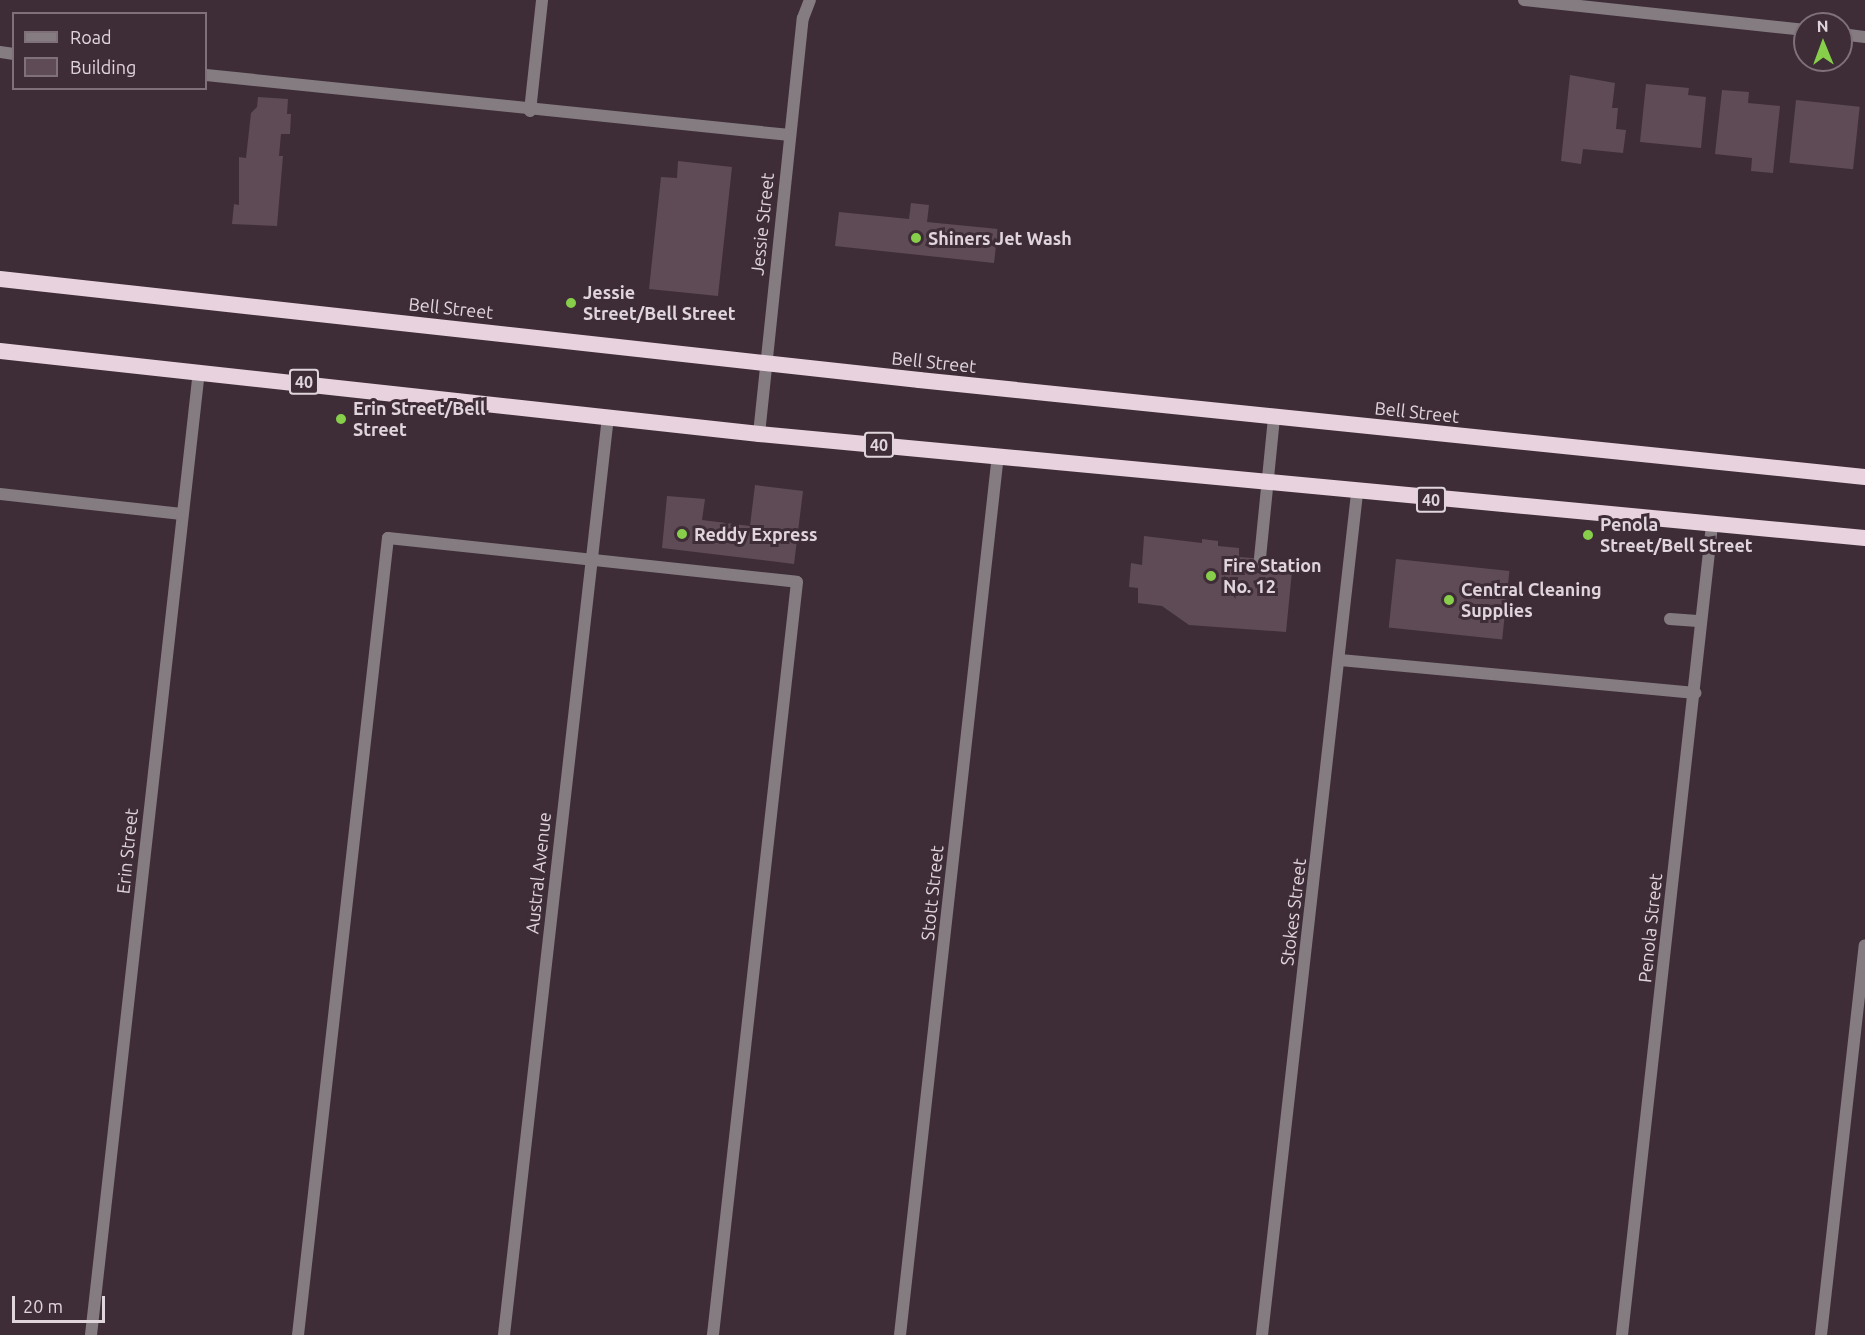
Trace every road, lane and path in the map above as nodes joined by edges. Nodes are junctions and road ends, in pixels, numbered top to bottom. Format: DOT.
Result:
graph roads {
  1 [pos="542,0"];
  2 [pos="799,0"];
  3 [pos="810,0"];
  4 [pos="1524,0"];
  5 [pos="803,18"];
  6 [pos="1793,29"];
  7 [pos="207,75"];
  8 [pos="530,111"];
  9 [pos="790,135"];
  10 [pos="0,279"];
  11 [pos="0,351"];
  12 [pos="767,363"];
  13 [pos="199,371"];
  14 [pos="608,416"];
  15 [pos="1274,417"];
  16 [pos="759,434"];
  17 [pos="998,456"];
  18 [pos="1865,477"];
  19 [pos="1268,484"];
  20 [pos="1358,493"];
  21 [pos="0,494"];
  22 [pos="182,514"];
  23 [pos="1712,525"];
  24 [pos="1865,538"];
  25 [pos="1260,558"];
  26 [pos="591,559"];
  27 [pos="1670,619"];
  28 [pos="1701,621"];
  29 [pos="1340,660"];
  30 [pos="1695,693"];
  31 [pos="1865,945"];
  32 [pos="91,1335"];
  33 [pos="298,1335"];
  34 [pos="504,1335"];
  35 [pos="713,1335"];
  36 [pos="900,1335"];
  37 [pos="1262,1335"];
  38 [pos="1622,1335"];
  39 [pos="1821,1335"];
  1 -- 8 [label="street"];
  2 -- 5 [label="street, Jessie Street"];
  3 -- 5 [label="street, Jessie Street"];
  4 -- 6 [label="street"];
  5 -- 9 [label="street, Jessie Street"];
  7 -- 8 [label="street"];
  8 -- 9 [label="street"];
  9 -- 12 [label="street, Jessie Street"];
  10 -- 12 [label="highway, Bell Street"];
  11 -- 13 [label="highway, 40"];
  12 -- 15 [label="highway, Bell Street"];
  12 -- 16 [label="street, Jessie Street"];
  13 -- 14 [label="highway, 40"];
  13 -- 22 [label="street, Erin Street"];
  14 -- 16 [label="highway, 40"];
  14 -- 26 [label="street, Austral Avenue"];
  15 -- 18 [label="highway, Bell Street"];
  15 -- 19 [label="street"];
  16 -- 17 [label="highway, 40"];
  17 -- 19 [label="highway, 40"];
  17 -- 36 [label="street, Stott Street"];
  19 -- 20 [label="highway, 40"];
  19 -- 25 [label="street"];
  20 -- 23 [label="highway, 40"];
  20 -- 29 [label="street, Stokes Street"];
  21 -- 22 [label="street"];
  22 -- 32 [label="street, Erin Street"];
  23 -- 24 [label="highway, 40"];
  23 -- 28 [label="street, Penola Street"];
  26 -- 33 [label="street"];
  26 -- 34 [label="street, Austral Avenue"];
  26 -- 35 [label="street"];
  27 -- 28 [label="street"];
  28 -- 30 [label="street, Penola Street"];
  29 -- 30 [label="street"];
  29 -- 37 [label="street, Stokes Street"];
  30 -- 38 [label="street, Penola Street"];
  31 -- 39 [label="street"];
}
